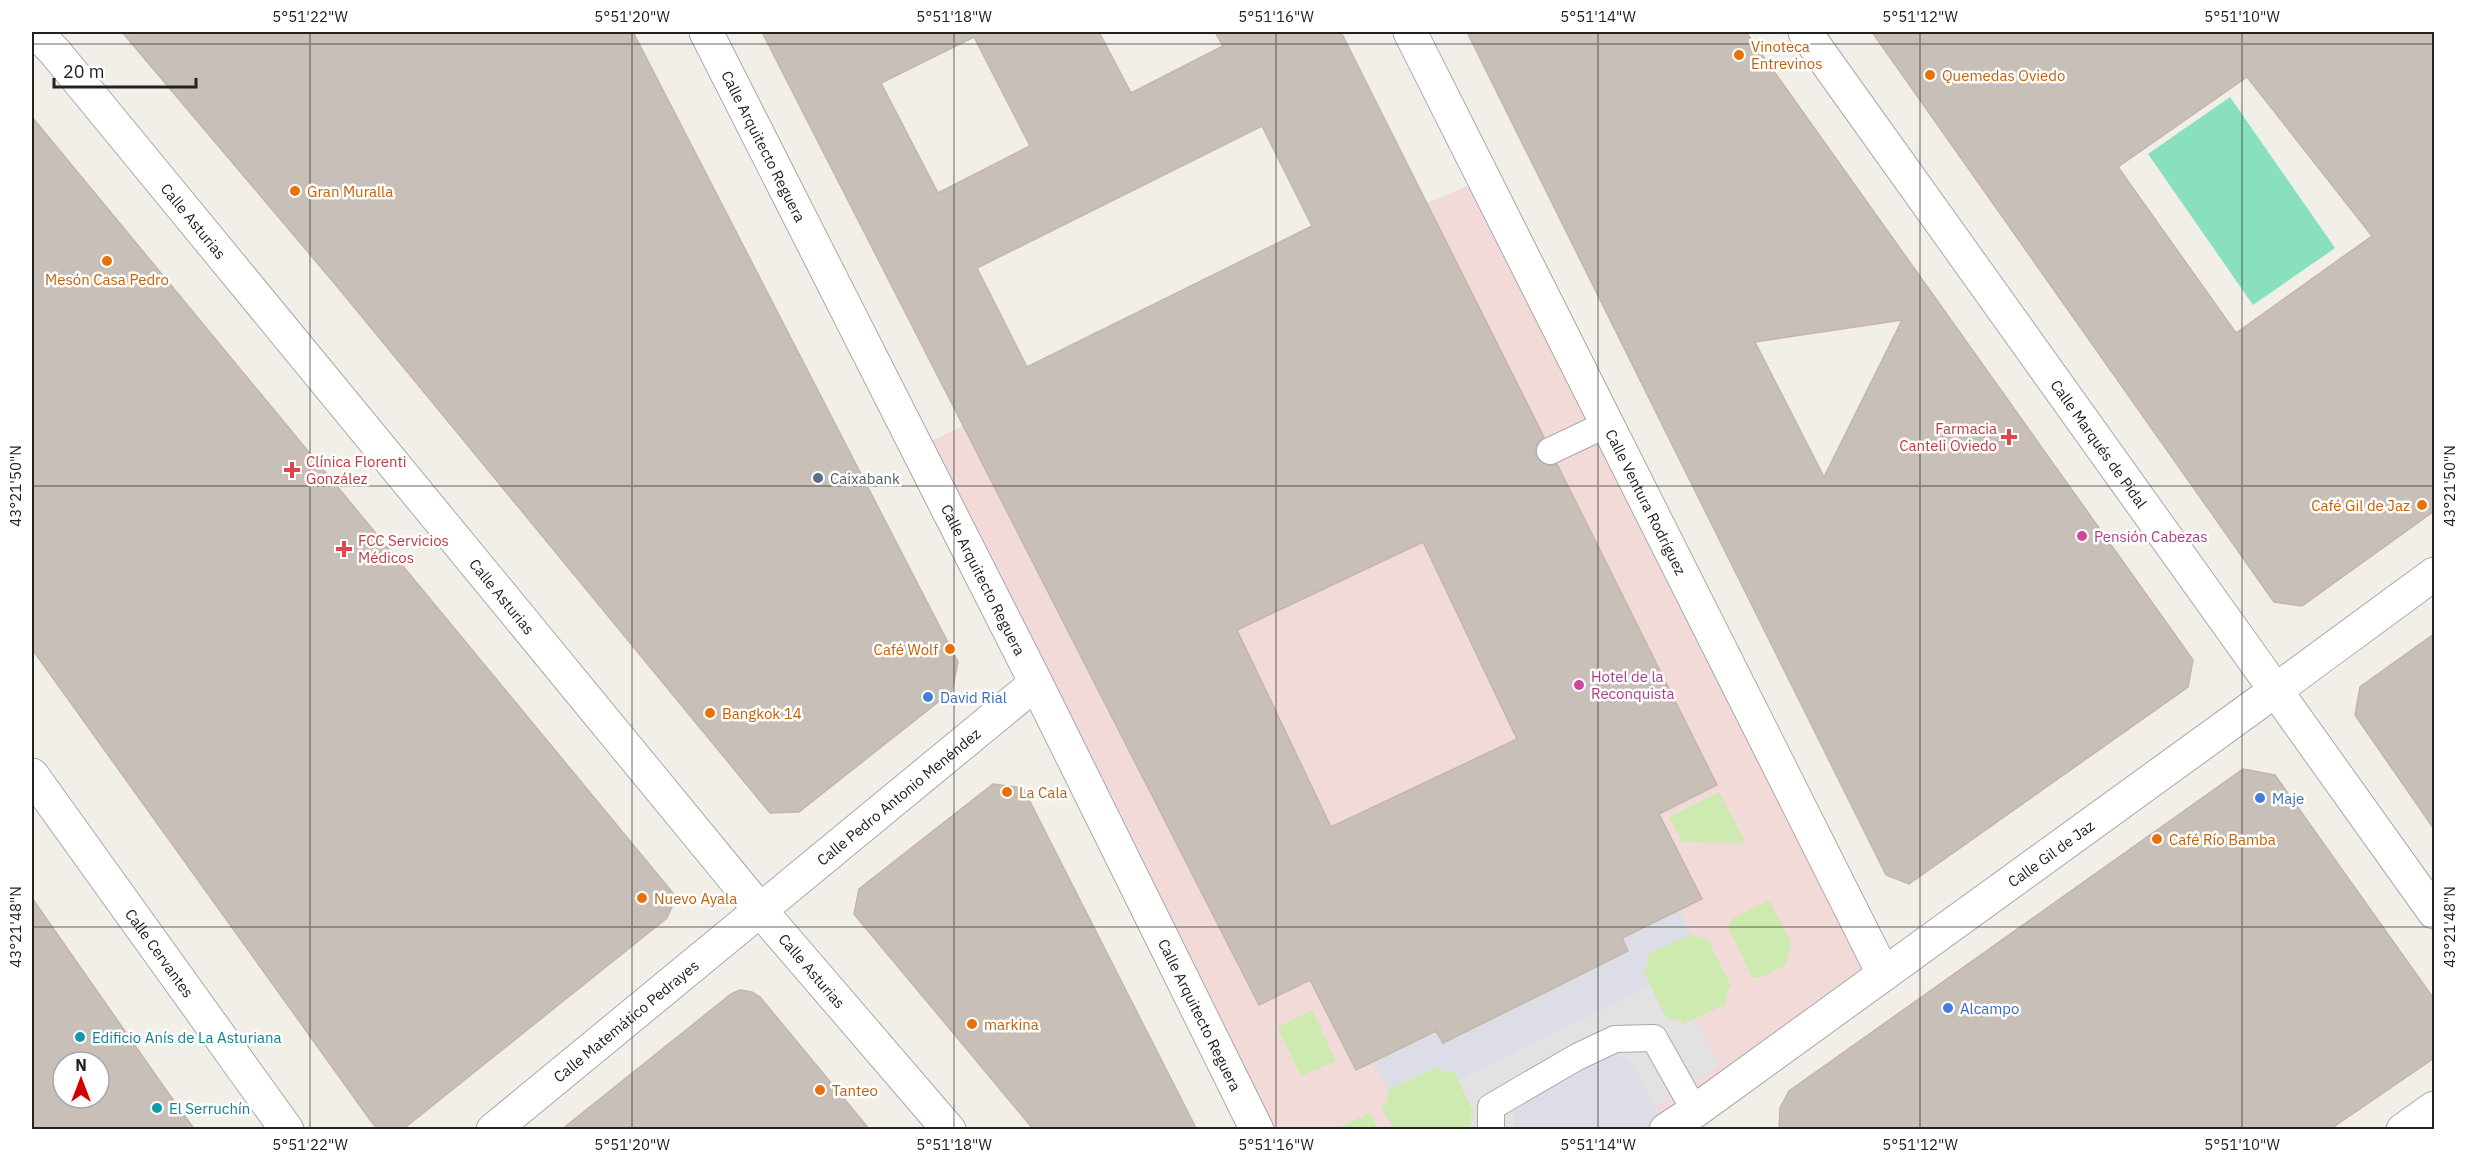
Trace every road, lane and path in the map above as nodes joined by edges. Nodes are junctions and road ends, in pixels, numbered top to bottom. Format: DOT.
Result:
graph roads {
  1 [pos="36,32"];
  2 [pos="706,32"];
  3 [pos="1410,32"];
  4 [pos="1805,32"];
  5 [pos="1607,424"];
  6 [pos="1550,451"];
  7 [pos="2434,574"];
  8 [pos="1036,683"];
  9 [pos="2276,690"];
  10 [pos="32,776"];
  11 [pos="760,910"];
  12 [pos="2434,912"];
  13 [pos="1883,974"];
  14 [pos="2434,1108"];
  15 [pos="1701,1120"];
  16 [pos="287,1130"];
  17 [pos="493,1130"];
  18 [pos="949,1130"];
  19 [pos="1257,1130"];
  20 [pos="1491,1130"];
  21 [pos="1666,1130"];
  22 [pos="2403,1130"];
  1 -- 11 [label="street, Calle Asturias"];
  2 -- 8 [label="street, Calle Arquitecto Reguera"];
  3 -- 5 [label="street, Calle Ventura Rodríguez"];
  4 -- 9 [label="street, Calle Marqués de Pidal"];
  5 -- 6 [label="lane"];
  5 -- 13 [label="street, Calle Ventura Rodríguez"];
  7 -- 9 [label="street, Calle Gil de Jaz"];
  8 -- 11 [label="street, Calle Pedro Antonio Menéndez"];
  8 -- 19 [label="street, Calle Arquitecto Reguera"];
  9 -- 12 [label="street, Calle Marqués de Pidal"];
  9 -- 13 [label="street, Calle Gil de Jaz"];
  10 -- 16 [label="street, Calle Cervantes"];
  11 -- 17 [label="street, Calle Matemático Pedrayes"];
  11 -- 18 [label="street, Calle Asturias"];
  13 -- 15 [label="street, Calle Gil de Jaz"];
  14 -- 22 [label="street"];
  15 -- 20 [label="lane"];
  15 -- 21 [label="street, Calle Gil de Jaz"];
}
